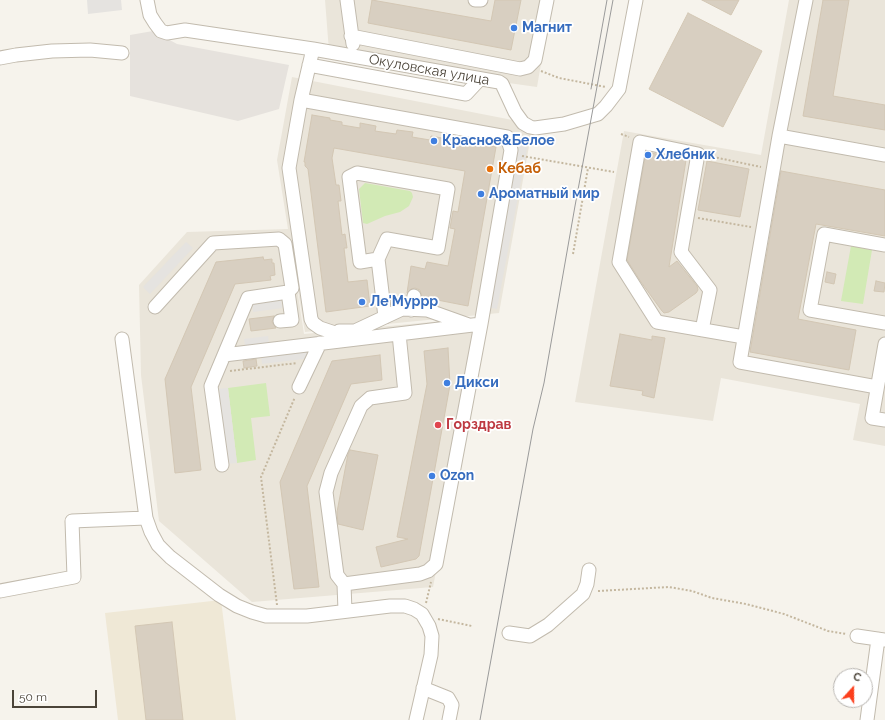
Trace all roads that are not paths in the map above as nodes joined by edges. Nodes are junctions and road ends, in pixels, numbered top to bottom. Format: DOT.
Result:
graph roads {
  1 [pos="147,0"];
  2 [pos="347,0"];
  3 [pos="475,0"];
  4 [pos="481,0"];
  5 [pos="547,0"];
  6 [pos="636,0"];
  7 [pos="806,0"];
  8 [pos="351,36"];
  9 [pos="312,49"];
  10 [pos="122,53"];
  11 [pos="355,57"];
  12 [pos="0,58"];
  13 [pos="309,65"];
  14 [pos="480,79"];
  15 [pos="301,100"];
  16 [pos="523,123"];
  17 [pos="779,136"];
  18 [pos="507,137"];
  19 [pos="885,155"];
  20 [pos="885,245"];
  21 [pos="378,259"];
  22 [pos="288,292"];
  23 [pos="414,296"];
  24 [pos="155,307"];
  25 [pos="411,310"];
  26 [pos="386,317"];
  27 [pos="280,321"];
  28 [pos="885,323"];
  29 [pos="476,325"];
  30 [pos="702,330"];
  31 [pos="328,331"];
  32 [pos="399,334"];
  33 [pos="744,337"];
  34 [pos="122,339"];
  35 [pos="352,339"];
  36 [pos="320,343"];
  37 [pos="885,344"];
  38 [pos="224,355"];
  39 [pos="300,387"];
  40 [pos="877,387"];
  41 [pos="885,420"];
  42 [pos="222,465"];
  43 [pos="146,518"];
  44 [pos="589,570"];
  45 [pos="344,584"];
  46 [pos="0,591"];
  47 [pos="345,611"];
  48 [pos="510,633"];
  49 [pos="857,636"];
  50 [pos="882,639"];
  51 [pos="423,688"];
  52 [pos="416,720"];
  53 [pos="449,720"];
  54 [pos="867,720"];
  1 -- 9 [label="street, Окуловская улица"];
  2 -- 8 [label="street"];
  3 -- 4 [label="street"];
  5 -- 8 [label="street"];
  6 -- 16 [label="street"];
  7 -- 17 [label="street"];
  8 -- 11 [label="street"];
  9 -- 11 [label="street, Окуловская улица"];
  9 -- 13 [label="street"];
  10 -- 12 [label="street"];
  11 -- 14 [label="street, Окуловская улица"];
  13 -- 14 [label="street"];
  13 -- 15 [label="street"];
  14 -- 16 [label="street, Окуловская улица"];
  15 -- 18 [label="street"];
  15 -- 31 [label="street"];
  16 -- 18 [label="street"];
  17 -- 19 [label="street"];
  17 -- 33 [label="street"];
  18 -- 29 [label="street"];
  20 -- 28 [label="street"];
  21 -- 21 [label="street"];
  21 -- 26 [label="street"];
  22 -- 24 [label="street"];
  22 -- 27 [label="street"];
  22 -- 38 [label="street"];
  23 -- 25 [label="street"];
  25 -- 26 [label="street"];
  25 -- 29 [label="street"];
  26 -- 31 [label="street"];
  29 -- 32 [label="street"];
  29 -- 45 [label="street"];
  30 -- 30 [label="street"];
  30 -- 33 [label="street"];
  31 -- 35 [label="street"];
  32 -- 35 [label="street"];
  32 -- 45 [label="street"];
  33 -- 40 [label="street"];
  34 -- 43 [label="street"];
  35 -- 36 [label="street"];
  36 -- 38 [label="street"];
  36 -- 39 [label="street"];
  37 -- 40 [label="street"];
  38 -- 42 [label="street"];
  40 -- 41 [label="street"];
  43 -- 46 [label="street"];
  43 -- 47 [label="street"];
  44 -- 48 [label="street"];
  45 -- 47 [label="street"];
  47 -- 51 [label="street"];
  49 -- 50 [label="street"];
  50 -- 54 [label="street"];
  51 -- 52 [label="street"];
  51 -- 53 [label="street"];
}
